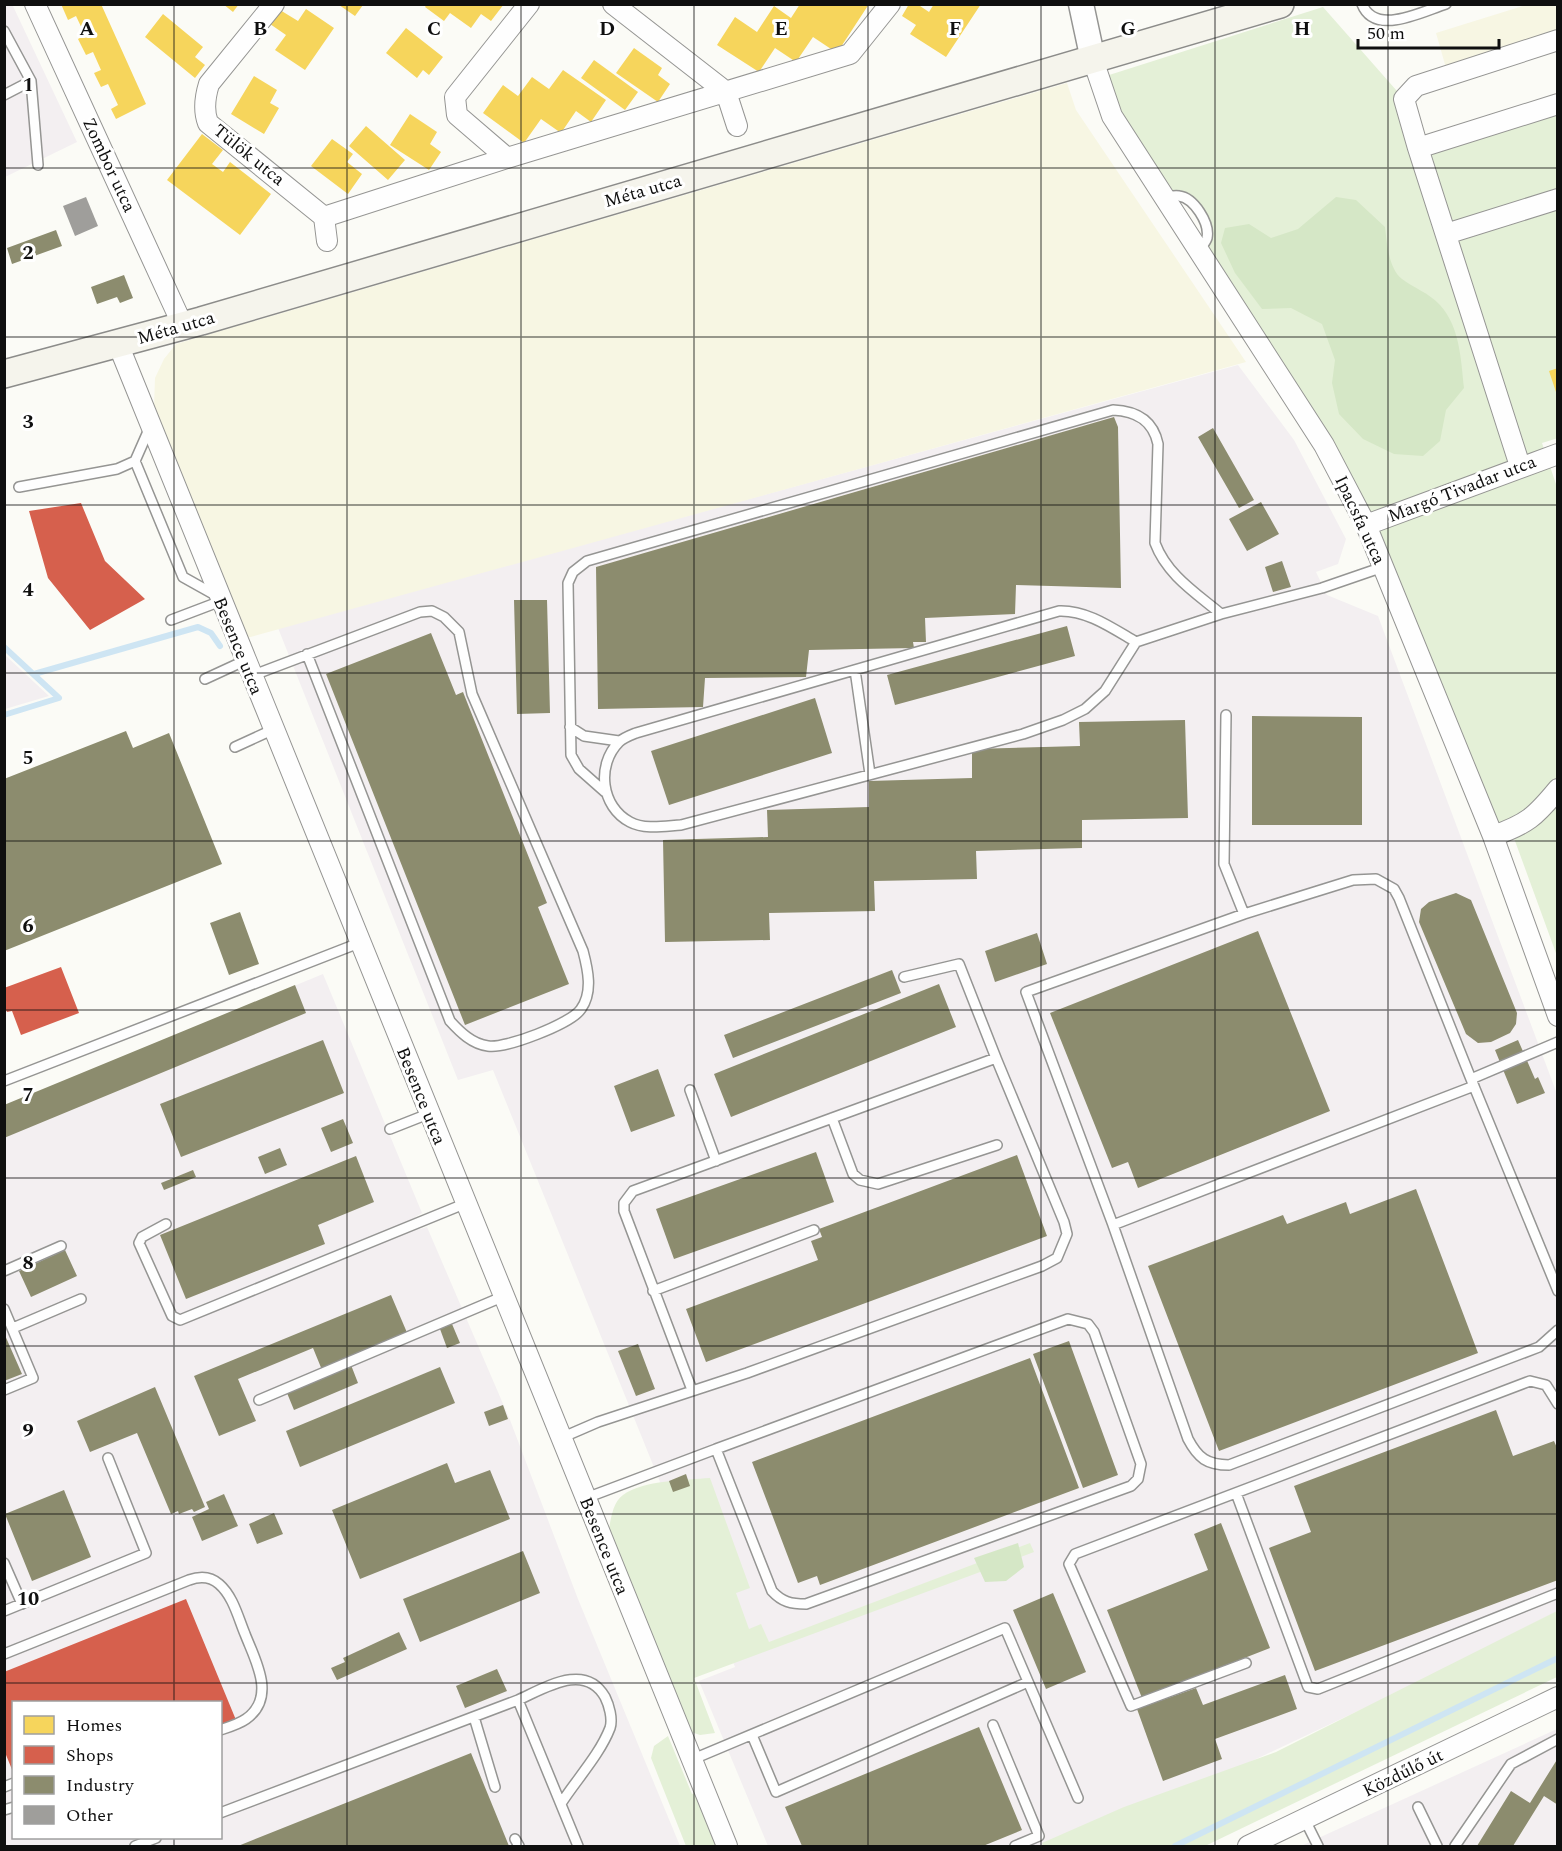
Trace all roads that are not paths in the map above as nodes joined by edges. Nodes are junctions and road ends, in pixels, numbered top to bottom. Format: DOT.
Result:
graph roads {
  1 [pos="34,4"];
  2 [pos="274,4"];
  3 [pos="529,4"];
  4 [pos="613,4"];
  5 [pos="890,4"];
  6 [pos="1081,4"];
  7 [pos="1280,4"];
  8 [pos="1362,4"];
  9 [pos="1446,4"];
  10 [pos="4,31"];
  11 [pos="1557,40"];
  12 [pos="1093,60"];
  13 [pos="31,81"];
  14 [pos="726,92"];
  15 [pos="4,95"];
  16 [pos="1557,104"];
  17 [pos="737,126"];
  18 [pos="1418,148"];
  19 [pos="507,158"];
  20 [pos="38,165"];
  21 [pos="1557,199"];
  22 [pos="324,217"];
  23 [pos="1446,234"];
  24 [pos="327,241"];
  25 [pos="183,326"];
  26 [pos="118,344"];
  27 [pos="4,374"];
  28 [pos="151,425"];
  29 [pos="1557,454"];
  30 [pos="135,461"];
  31 [pos="1520,466"];
  32 [pos="19,487"];
  33 [pos="1366,525"];
  34 [pos="1383,567"];
  35 [pos="220,599"];
  36 [pos="1221,614"];
  37 [pos="171,620"];
  38 [pos="1136,642"];
  39 [pos="308,654"];
  40 [pos="248,668"];
  41 [pos="855,670"];
  42 [pos="205,679"];
  43 [pos="1226,715"];
  44 [pos="570,727"];
  45 [pos="272,730"];
  46 [pos="619,741"];
  47 [pos="236,747"];
  48 [pos="870,774"];
  49 [pos="1557,789"];
  50 [pos="604,792"];
  51 [pos="1493,836"];
  52 [pos="1244,914"];
  53 [pos="359,943"];
  54 [pos="904,977"];
  55 [pos="1557,1016"];
  56 [pos="1557,1042"];
  57 [pos="996,1058"];
  58 [pos="4,1081"];
  59 [pos="1473,1083"];
  60 [pos="690,1090"];
  61 [pos="428,1113"];
  62 [pos="832,1118"];
  63 [pos="390,1129"];
  64 [pos="997,1145"];
  65 [pos="716,1161"];
  66 [pos="464,1204"];
  67 [pos="166,1224"];
  68 [pos="1113,1226"];
  69 [pos="814,1230"];
  70 [pos="61,1246"];
  71 [pos="4,1271"];
  72 [pos="653,1291"];
  73 [pos="1557,1291"];
  74 [pos="502,1297"];
  75 [pos="81,1299"];
  76 [pos="4,1309"];
  77 [pos="13,1328"];
  78 [pos="1557,1330"];
  79 [pos="4,1390"];
  80 [pos="692,1390"];
  81 [pos="259,1400"];
  82 [pos="1557,1404"];
  83 [pos="560,1438"];
  84 [pos="716,1449"];
  85 [pos="108,1458"];
  86 [pos="1236,1493"];
  87 [pos="584,1499"];
  88 [pos="4,1563"];
  89 [pos="1557,1593"];
  90 [pos="22,1604"];
  91 [pos="4,1611"];
  92 [pos="4,1654"];
  93 [pos="1246,1664"];
  94 [pos="1028,1682"];
  95 [pos="1557,1697"];
  96 [pos="518,1700"];
  97 [pos="474,1717"];
  98 [pos="993,1725"];
  99 [pos="222,1729"];
  100 [pos="752,1735"];
  101 [pos="1557,1739"];
  102 [pos="691,1760"];
  103 [pos="495,1787"];
  104 [pos="1078,1798"];
  105 [pos="562,1802"];
  106 [pos="1418,1807"];
  107 [pos="222,1812"];
  108 [pos="1305,1820"];
  109 [pos="153,1839"];
  110 [pos="135,1846"];
  111 [pos="578,1846"];
  112 [pos="727,1846"];
  113 [pos="1015,1846"];
  114 [pos="1248,1846"];
  115 [pos="1318,1846"];
  116 [pos="1437,1846"];
  117 [pos="1455,1846"];
  1 -- 25 [label="street, Zombor utca"];
  2 -- 22 [label="street, Tülök utca"];
  3 -- 19 [label="street"];
  4 -- 14 [label="street"];
  5 -- 14 [label="street"];
  6 -- 12 [label="street"];
  7 -- 12 [label="main road, Méta utca"];
  8 -- 9 [label="lane"];
  10 -- 13 [label="lane"];
  11 -- 18 [label="street"];
  12 -- 25 [label="main road, Méta utca"];
  12 -- 33 [label="street, Ipacsfa utca"];
  13 -- 15 [label="lane"];
  13 -- 20 [label="lane"];
  14 -- 17 [label="street"];
  14 -- 19 [label="street"];
  16 -- 18 [label="street"];
  18 -- 23 [label="street"];
  19 -- 22 [label="street"];
  21 -- 23 [label="street"];
  22 -- 24 [label="street"];
  23 -- 31 [label="street"];
  25 -- 26 [label="main road, Méta utca"];
  26 -- 27 [label="main road, Méta utca"];
  26 -- 28 [label="street, Besence utca"];
  28 -- 30 [label="lane"];
  28 -- 35 [label="street, Besence utca"];
  29 -- 31 [label="street, Margó Tivadar utca"];
  30 -- 32 [label="lane"];
  30 -- 35 [label="lane"];
  31 -- 33 [label="street, Margó Tivadar utca"];
  33 -- 34 [label="street, Ipacsfa utca"];
  34 -- 36 [label="lane"];
  34 -- 51 [label="street, Ipacsfa utca"];
  35 -- 37 [label="lane"];
  35 -- 40 [label="street, Besence utca"];
  36 -- 38 [label="lane"];
  36 -- 44 [label="lane"];
  38 -- 41 [label="lane"];
  38 -- 48 [label="lane"];
  39 -- 39 [label="lane"];
  39 -- 40 [label="lane"];
  40 -- 42 [label="lane"];
  40 -- 45 [label="street, Besence utca"];
  41 -- 46 [label="lane"];
  41 -- 48 [label="lane"];
  43 -- 52 [label="lane"];
  44 -- 46 [label="lane"];
  44 -- 50 [label="lane"];
  45 -- 47 [label="lane"];
  45 -- 53 [label="street, Besence utca"];
  46 -- 50 [label="lane"];
  48 -- 50 [label="lane"];
  49 -- 51 [label="street"];
  51 -- 55 [label="street, Ipacsfa utca"];
  52 -- 59 [label="lane"];
  52 -- 68 [label="lane"];
  53 -- 58 [label="lane"];
  53 -- 61 [label="street, Besence utca"];
  54 -- 57 [label="lane"];
  56 -- 59 [label="lane"];
  57 -- 62 [label="lane"];
  57 -- 80 [label="lane"];
  59 -- 68 [label="lane"];
  59 -- 73 [label="lane"];
  60 -- 65 [label="lane"];
  61 -- 63 [label="lane"];
  61 -- 66 [label="street, Besence utca"];
  62 -- 64 [label="lane"];
  62 -- 65 [label="lane"];
  65 -- 72 [label="lane"];
  66 -- 67 [label="lane"];
  66 -- 74 [label="street, Besence utca"];
  68 -- 78 [label="lane"];
  69 -- 72 [label="lane"];
  70 -- 71 [label="lane"];
  72 -- 80 [label="lane"];
  74 -- 81 [label="lane"];
  74 -- 83 [label="street, Besence utca"];
  75 -- 77 [label="lane"];
  76 -- 77 [label="lane"];
  77 -- 79 [label="lane"];
  80 -- 83 [label="lane"];
  82 -- 86 [label="lane"];
  83 -- 87 [label="street, Besence utca"];
  84 -- 84 [label="lane"];
  84 -- 87 [label="lane"];
  85 -- 90 [label="lane"];
  86 -- 89 [label="lane"];
  86 -- 93 [label="lane"];
  87 -- 102 [label="street, Besence utca"];
  88 -- 90 [label="lane"];
  90 -- 91 [label="lane"];
  92 -- 99 [label="lane"];
  94 -- 100 [label="lane"];
  94 -- 100 [label="lane"];
  94 -- 104 [label="lane"];
  95 -- 108 [label="street, Közdűlő út"];
  96 -- 97 [label="lane"];
  96 -- 105 [label="lane"];
  96 -- 105 [label="lane"];
  97 -- 103 [label="lane"];
  97 -- 107 [label="lane"];
  98 -- 113 [label="lane"];
  100 -- 102 [label="lane"];
  101 -- 117 [label="lane"];
  102 -- 112 [label="street, Besence utca"];
  105 -- 111 [label="lane"];
  106 -- 116 [label="lane"];
  108 -- 114 [label="street, Közdűlő út"];
  108 -- 115 [label="lane"];
  109 -- 110 [label="lane"];
}
